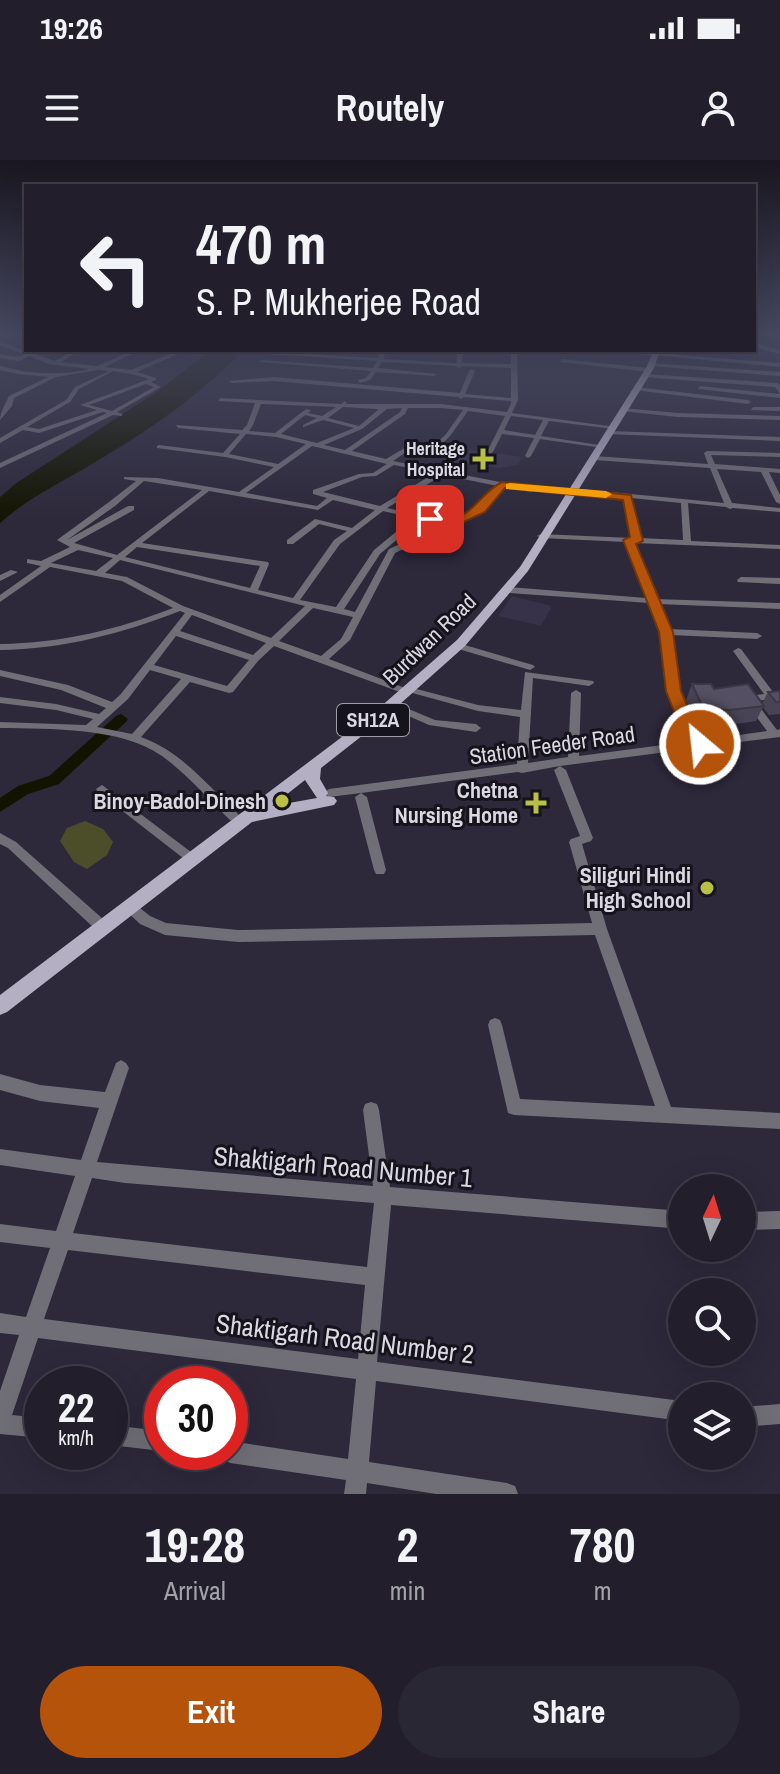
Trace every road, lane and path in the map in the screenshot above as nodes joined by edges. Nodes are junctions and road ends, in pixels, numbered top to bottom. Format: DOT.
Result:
graph roads {
  1 [pos="11,397"];
  2 [pos="69,397"];
  3 [pos="87,397"];
  4 [pos="105,397"];
  5 [pos="142,397"];
  6 [pos="275,397"];
  7 [pos="350,397"];
  8 [pos="466,397"];
  9 [pos="625,397"];
  10 [pos="705,397"];
  11 [pos="747,397"];
  12 [pos="220,400"];
  13 [pos="515,400"];
  14 [pos="259,401"];
  15 [pos="274,401"];
  16 [pos="748,402"];
  17 [pos="64,403"];
  18 [pos="317,403"];
  19 [pos="343,405"];
  20 [pos="620,405"];
  21 [pos="385,407"];
  22 [pos="405,407"];
  23 [pos="467,409"];
  24 [pos="753,409"];
  25 [pos="780,409"];
  26 [pos="101,411"];
  27 [pos="303,413"];
  28 [pos="116,414"];
  29 [pos="511,414"];
  30 [pos="709,416"];
  31 [pos="0,418"];
  32 [pos="321,418"];
  33 [pos="547,418"];
  34 [pos="759,418"];
  35 [pos="780,418"];
  36 [pos="178,426"];
  37 [pos="305,426"];
  38 [pos="360,428"];
  39 [pos="608,428"];
  40 [pos="25,429"];
  41 [pos="39,431"];
  42 [pos="243,432"];
  43 [pos="501,432"];
  44 [pos="276,435"];
  45 [pos="63,437"];
  46 [pos="538,437"];
  47 [pos="723,438"];
  48 [pos="780,439"];
  49 [pos="0,441"];
  50 [pos="315,444"];
  51 [pos="159,447"];
  52 [pos="346,452"];
  53 [pos="490,452"];
  54 [pos="593,453"];
  55 [pos="733,454"];
  56 [pos="225,455"];
  57 [pos="780,455"];
  58 [pos="528,456"];
  59 [pos="390,462"];
  60 [pos="0,466"];
  61 [pos="278,466"];
  62 [pos="713,468"];
  63 [pos="764,470"];
  64 [pos="780,471"];
  65 [pos="441,473"];
  66 [pos="126,478"];
  67 [pos="142,479"];
  68 [pos="502,485"];
  69 [pos="207,489"];
  70 [pos="572,490"];
  71 [pos="239,495"];
  72 [pos="627,497"];
  73 [pos="332,498"];
  74 [pos="780,502"];
  75 [pos="684,503"];
  76 [pos="730,507"];
  77 [pos="131,508"];
  78 [pos="381,509"];
  79 [pos="780,510"];
  80 [pos="419,517"];
  81 [pos="449,524"];
  82 [pos="352,530"];
  83 [pos="754,533"];
  84 [pos="544,536"];
  85 [pos="633,540"];
  86 [pos="290,542"];
  87 [pos="687,543"];
  88 [pos="73,544"];
  89 [pos="136,545"];
  90 [pos="760,546"];
  91 [pos="780,547"];
  92 [pos="120,557"];
  93 [pos="30,561"];
  94 [pos="45,564"];
  95 [pos="14,572"];
  96 [pos="99,573"];
  97 [pos="0,578"];
  98 [pos="741,580"];
  99 [pos="780,581"];
  100 [pos="509,590"];
  101 [pos="253,592"];
  102 [pos="0,599"];
  103 [pos="295,601"];
  104 [pos="652,601"];
  105 [pos="311,605"];
  106 [pos="780,606"];
  107 [pos="186,610"];
  108 [pos="338,611"];
  109 [pos="358,615"];
  110 [pos="666,632"];
  111 [pos="176,633"];
  112 [pos="757,636"];
  113 [pos="274,642"];
  114 [pos="458,646"];
  115 [pos="0,647"];
  116 [pos="738,651"];
  117 [pos="255,659"];
  118 [pos="323,660"];
  119 [pos="149,667"];
  120 [pos="530,667"];
  121 [pos="0,673"];
  122 [pos="188,678"];
  123 [pos="589,683"];
  124 [pos="405,689"];
  125 [pos="576,693"];
  126 [pos="0,700"];
  127 [pos="392,705"];
  128 [pos="114,707"];
  129 [pos="526,714"];
  130 [pos="102,718"];
  131 [pos="3,728"];
  132 [pos="476,728"];
  133 [pos="98,732"];
  134 [pos="778,735"];
  135 [pos="134,738"];
  136 [pos="702,747"];
  137 [pos="314,765"];
  138 [pos="567,766"];
  139 [pos="522,769"];
  140 [pos="283,785"];
  141 [pos="102,789"];
  142 [pos="323,797"];
  143 [pos="361,797"];
  144 [pos="240,817"];
  145 [pos="0,838"];
  146 [pos="187,855"];
  147 [pos="380,870"];
  148 [pos="157,883"];
  149 [pos="128,905"];
  150 [pos="98,923"];
  151 [pos="600,929"];
  152 [pos="0,997"];
  153 [pos="0,1006"];
  154 [pos="495,1025"];
  155 [pos="121,1068"];
  156 [pos="0,1082"];
  157 [pos="110,1101"];
  158 [pos="371,1110"];
  159 [pos="666,1116"];
  160 [pos="780,1121"];
  161 [pos="0,1157"];
  162 [pos="87,1169"];
  163 [pos="383,1197"];
  164 [pos="668,1219"];
  165 [pos="780,1220"];
  166 [pos="756,1221"];
  167 [pos="0,1233"];
  168 [pos="61,1242"];
  169 [pos="375,1277"];
  170 [pos="0,1323"];
  171 [pos="32,1328"];
  172 [pos="367,1370"];
  173 [pos="668,1409"];
  174 [pos="780,1414"];
  175 [pos="756,1416"];
  176 [pos="0,1422"];
  177 [pos="24,1425"];
  178 [pos="248,1456"];
  179 [pos="356,1483"];
  180 [pos="507,1494"];
  1 -- 31 [label="street"];
  2 -- 17 [label="street"];
  3 -- 17 [label="street"];
  4 -- 26 [label="street"];
  5 -- 28 [label="street"];
  6 -- 15 [label="street"];
  7 -- 19 [label="street"];
  8 -- 13 [label="street"];
  9 -- 20 [label="main road, Burdwan Road / SH12A"];
  10 -- 16 [label="street"];
  11 -- 16 [label="street"];
  12 -- 14 [label="street"];
  13 -- 29 [label="street"];
  14 -- 15 [label="street"];
  14 -- 42 [label="street"];
  15 -- 18 [label="street"];
  16 -- 24 [label="street"];
  17 -- 40 [label="street"];
  18 -- 19 [label="street"];
  18 -- 27 [label="street"];
  19 -- 21 [label="street"];
  19 -- 32 [label="street"];
  20 -- 30 [label="street"];
  20 -- 39 [label="main road, Burdwan Road / SH12A"];
  21 -- 22 [label="street"];
  21 -- 38 [label="street"];
  22 -- 23 [label="street"];
  22 -- 52 [label="street"];
  23 -- 29 [label="street"];
  23 -- 59 [label="street"];
  24 -- 25 [label="street"];
  24 -- 34 [label="street"];
  26 -- 28 [label="street"];
  26 -- 41 [label="street"];
  27 -- 32 [label="street"];
  27 -- 44 [label="street"];
  28 -- 45 [label="street"];
  29 -- 33 [label="street"];
  29 -- 43 [label="street"];
  30 -- 34 [label="street"];
  30 -- 47 [label="street"];
  32 -- 37 [label="street"];
  32 -- 38 [label="street"];
  33 -- 39 [label="street"];
  33 -- 46 [label="street"];
  34 -- 35 [label="street"];
  36 -- 42 [label="street"];
  38 -- 50 [label="street"];
  39 -- 47 [label="street"];
  39 -- 54 [label="main road, Burdwan Road / SH12A"];
  40 -- 41 [label="street"];
  40 -- 49 [label="street"];
  41 -- 45 [label="street"];
  42 -- 44 [label="street"];
  42 -- 56 [label="street"];
  43 -- 46 [label="street"];
  43 -- 53 [label="street"];
  44 -- 50 [label="street"];
  45 -- 60 [label="street"];
  46 -- 54 [label="street"];
  46 -- 58 [label="street"];
  47 -- 48 [label="street"];
  47 -- 55 [label="street"];
  50 -- 52 [label="street"];
  50 -- 61 [label="street"];
  51 -- 56 [label="street"];
  52 -- 59 [label="street"];
  54 -- 62 [label="street"];
  54 -- 70 [label="main road, Burdwan Road / SH12A"];
  55 -- 57 [label="street"];
  55 -- 62 [label="street"];
  56 -- 61 [label="street"];
  59 -- 65 [label="street"];
  59 -- 73 [label="street"];
  61 -- 71 [label="street"];
  62 -- 63 [label="street"];
  62 -- 76 [label="street"];
  63 -- 64 [label="street"];
  63 -- 74 [label="street"];
  65 -- 68 [label="street"];
  65 -- 78 [label="street"];
  66 -- 67 [label="street"];
  67 -- 69 [label="street"];
  67 -- 88 [label="street"];
  68 -- 70 [label="street"];
  68 -- 81 [label="street"];
  69 -- 71 [label="street"];
  69 -- 89 [label="street"];
  70 -- 72 [label="street"];
  70 -- 84 [label="main road, Burdwan Road / SH12A"];
  71 -- 73 [label="street"];
  72 -- 75 [label="street"];
  72 -- 85 [label="street"];
  73 -- 78 [label="street"];
  75 -- 76 [label="street"];
  75 -- 87 [label="street"];
  76 -- 79 [label="street"];
  77 -- 88 [label="street"];
  78 -- 80 [label="street"];
  78 -- 82 [label="street"];
  80 -- 81 [label="street"];
  80 -- 108 [label="street"];
  81 -- 109 [label="street"];
  82 -- 86 [label="street"];
  82 -- 103 [label="street"];
  83 -- 90 [label="street"];
  84 -- 85 [label="street"];
  84 -- 100 [label="main road, Burdwan Road / SH12A"];
  84 -- 124 [label="main road, Burdwan Road / SH12A"];
  85 -- 87 [label="street"];
  85 -- 104 [label="street"];
  87 -- 90 [label="street"];
  88 -- 92 [label="street"];
  88 -- 94 [label="street"];
  89 -- 92 [label="street"];
  89 -- 101 [label="street"];
  90 -- 91 [label="street"];
  92 -- 96 [label="street"];
  92 -- 101 [label="street"];
  93 -- 94 [label="street"];
  94 -- 96 [label="street"];
  94 -- 102 [label="street"];
  95 -- 97 [label="street"];
  96 -- 107 [label="street"];
  98 -- 99 [label="street"];
  100 -- 104 [label="street"];
  100 -- 114 [label="main road, Burdwan Road / SH12A"];
  101 -- 103 [label="street"];
  103 -- 105 [label="street"];
  104 -- 106 [label="street"];
  104 -- 110 [label="street"];
  105 -- 108 [label="street"];
  105 -- 113 [label="street"];
  107 -- 111 [label="street"];
  107 -- 113 [label="street"];
  107 -- 115 [label="street"];
  108 -- 109 [label="street"];
  109 -- 118 [label="street"];
  110 -- 112 [label="street"];
  110 -- 136 [label="street"];
  111 -- 117 [label="street"];
  111 -- 119 [label="street"];
  113 -- 117 [label="street"];
  113 -- 118 [label="street"];
  114 -- 120 [label="street"];
  114 -- 124 [label="main road, Burdwan Road / SH12A"];
  116 -- 134 [label="street"];
  117 -- 122 [label="street"];
  118 -- 124 [label="street"];
  119 -- 122 [label="street"];
  119 -- 128 [label="street"];
  121 -- 128 [label="street"];
  122 -- 135 [label="street"];
  123 -- 129 [label="street"];
  124 -- 127 [label="main road, Burdwan Road / SH12A"];
  124 -- 129 [label="street"];
  124 -- 140 [label="main road, Burdwan Road / SH12A"];
  125 -- 138 [label="street"];
  126 -- 130 [label="street"];
  127 -- 132 [label="street"];
  127 -- 137 [label="main road, Burdwan Road / SH12A"];
  128 -- 130 [label="street"];
  129 -- 139 [label="street"];
  130 -- 133 [label="street"];
  131 -- 133 [label="street"];
  133 -- 135 [label="street"];
  134 -- 136 [label="street, Station Feeder Road"];
  135 -- 144 [label="street"];
  136 -- 138 [label="street, Station Feeder Road"];
  137 -- 140 [label="main road, Burdwan Road / SH12A"];
  137 -- 142 [label="main road"];
  138 -- 139 [label="street, Station Feeder Road"];
  138 -- 143 [label="street, Station Feeder Road"];
  138 -- 151 [label="street"];
  139 -- 142 [label="street, Station Feeder Road"];
  140 -- 142 [label="main road"];
  140 -- 144 [label="main road, Burdwan Road / SH12A"];
  141 -- 146 [label="street"];
  142 -- 143 [label="street, Station Feeder Road"];
  142 -- 144 [label="main road"];
  143 -- 147 [label="street"];
  144 -- 146 [label="main road, Burdwan Road / SH12A"];
  144 -- 148 [label="main road, Burdwan Road / SH12A"];
  145 -- 150 [label="street"];
  146 -- 148 [label="main road, Burdwan Road / SH12A"];
  148 -- 149 [label="main road, Burdwan Road / SH12A"];
  149 -- 150 [label="main road, Burdwan Road / SH12A"];
  149 -- 151 [label="street"];
  149 -- 153 [label="main road, Burdwan Road / SH12A"];
  150 -- 152 [label="main road, Burdwan Road / SH12A"];
  151 -- 159 [label="street"];
  154 -- 159 [label="street"];
  155 -- 157 [label="street"];
  156 -- 157 [label="street"];
  157 -- 162 [label="street"];
  158 -- 163 [label="street"];
  159 -- 160 [label="street"];
  161 -- 162 [label="street, Shaktigarh Road Number 1"];
  162 -- 163 [label="street, Shaktigarh Road Number 1"];
  162 -- 168 [label="street"];
  163 -- 164 [label="street, Shaktigarh Road Number 1"];
  163 -- 169 [label="street"];
  165 -- 166 [label="street"];
  167 -- 168 [label="street"];
  168 -- 169 [label="street"];
  168 -- 171 [label="street"];
  169 -- 172 [label="street"];
  170 -- 171 [label="street, Shaktigarh Road Number 2"];
  171 -- 172 [label="street, Shaktigarh Road Number 2"];
  171 -- 176 [label="street"];
  172 -- 173 [label="street, Shaktigarh Road Number 2"];
  172 -- 179 [label="street"];
  174 -- 175 [label="street"];
  176 -- 177 [label="street"];
  178 -- 179 [label="street"];
  179 -- 180 [label="street"];
}
